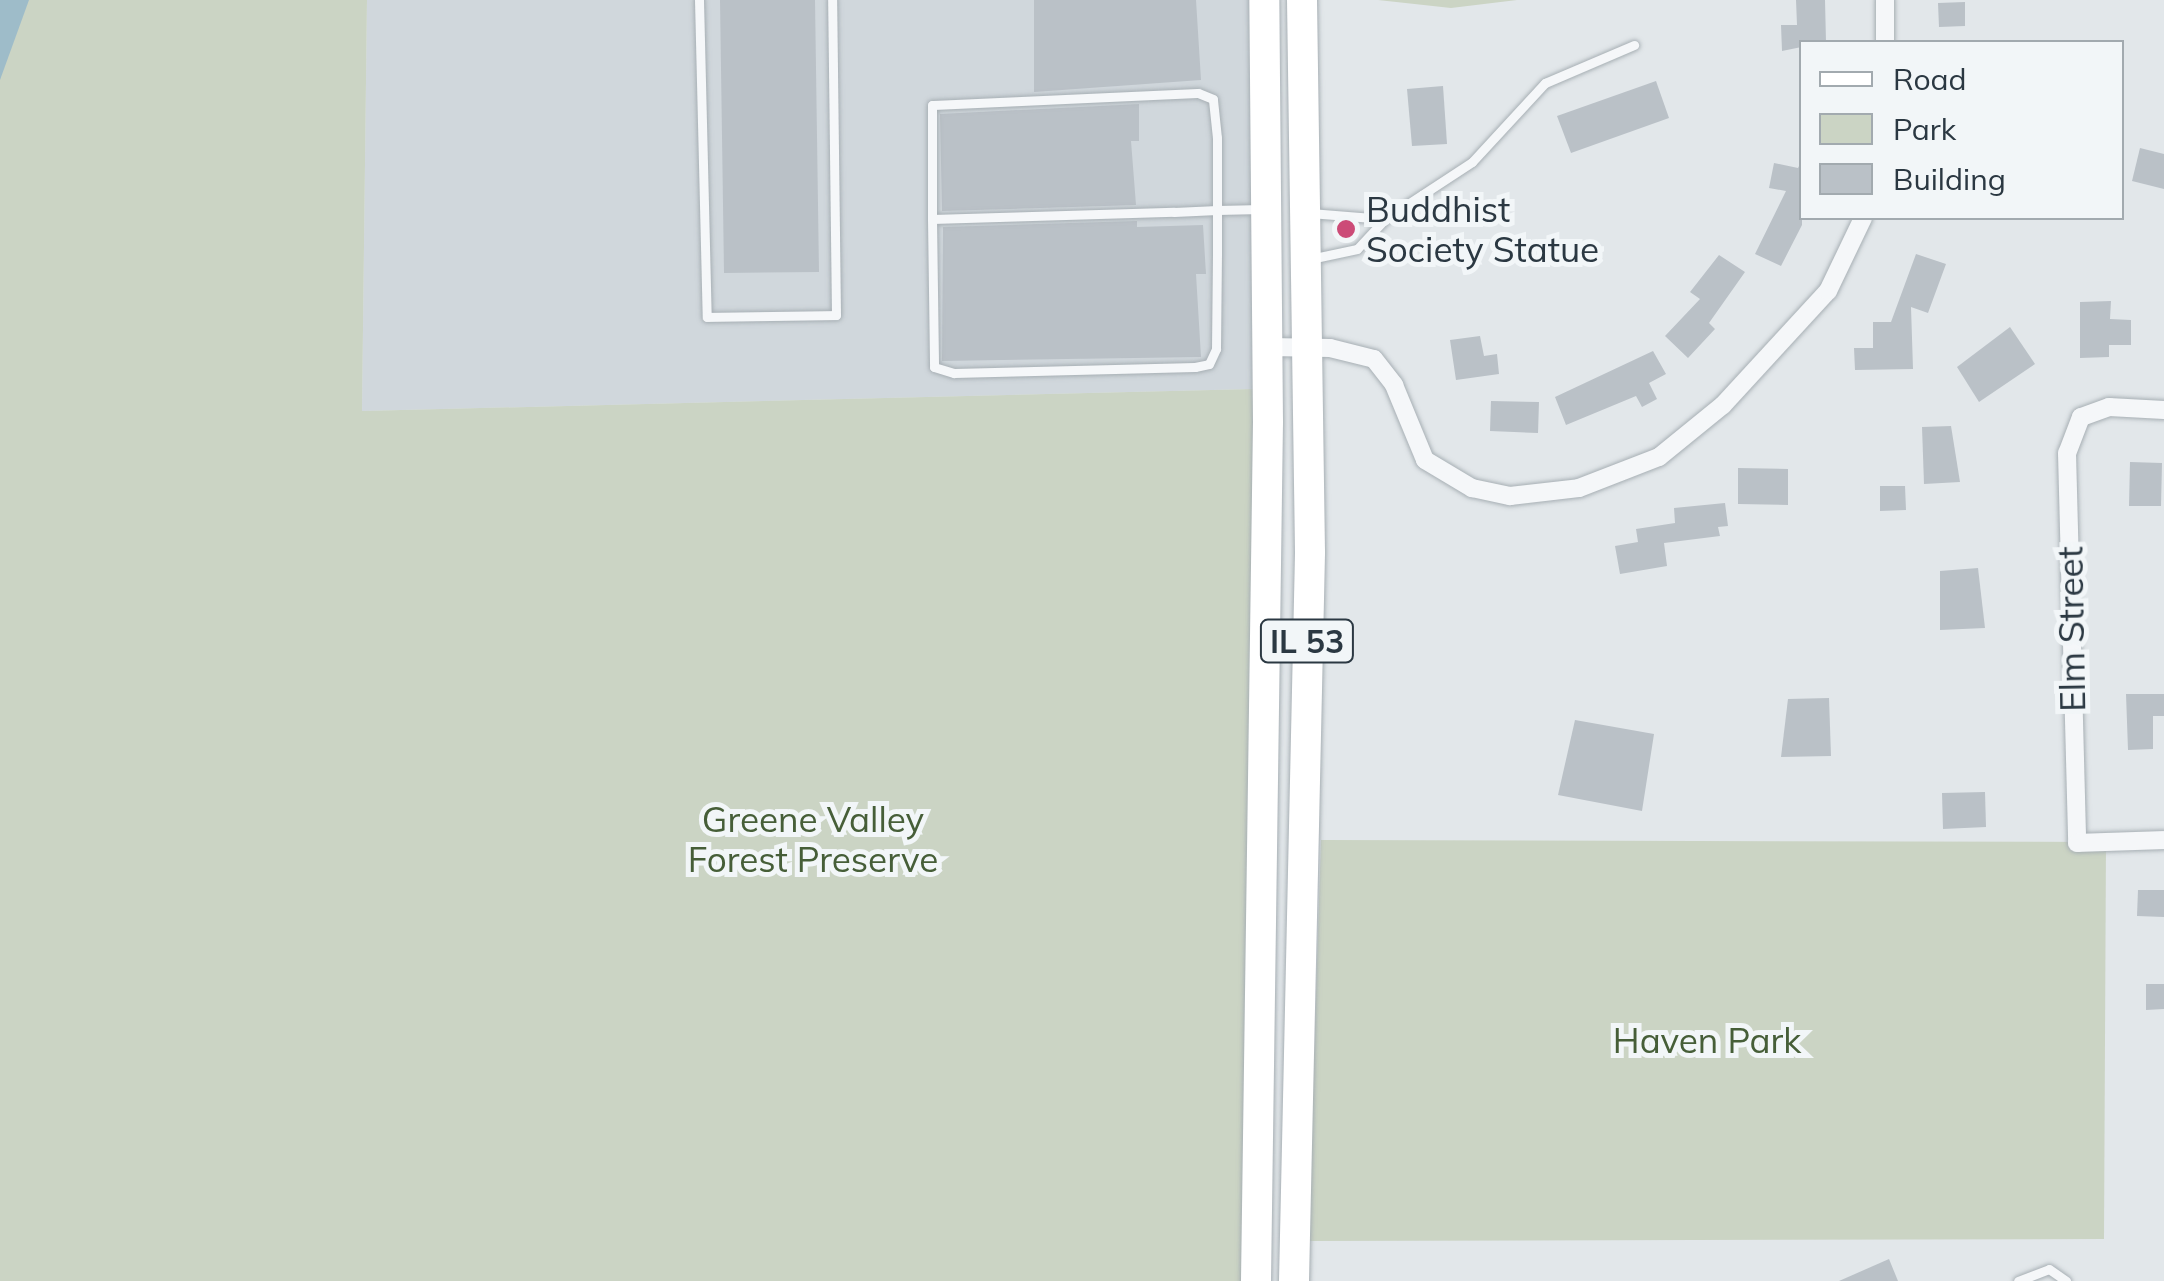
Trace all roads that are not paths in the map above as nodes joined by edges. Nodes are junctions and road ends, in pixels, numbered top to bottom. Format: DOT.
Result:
graph roads {
  1 [pos="699,0"];
  2 [pos="832,0"];
  3 [pos="1264,0"];
  4 [pos="1302,0"];
  5 [pos="1885,0"];
  6 [pos="1885,40"];
  7 [pos="1634,45"];
  8 [pos="1265,208"];
  9 [pos="1217,210"];
  10 [pos="1307,213"];
  11 [pos="932,219"];
  12 [pos="1385,219"];
  13 [pos="1862,220"];
  14 [pos="1308,260"];
  15 [pos="1268,347"];
  16 [pos="1308,348"];
  17 [pos="2164,410"];
  18 [pos="2164,840"];
  19 [pos="1256,1281"];
  20 [pos="1294,1281"];
  21 [pos="2018,1281"];
  22 [pos="2066,1281"];
  1 -- 2 [label="lane"];
  3 -- 8 [label="main road, IL 53"];
  4 -- 10 [label="main road, IL 53"];
  5 -- 6 [label="street"];
  7 -- 12 [label="lane"];
  8 -- 9 [label="lane"];
  8 -- 15 [label="main road, IL 53"];
  9 -- 11 [label="lane"];
  9 -- 11 [label="lane"];
  9 -- 11 [label="lane"];
  10 -- 12 [label="lane"];
  10 -- 14 [label="main road, IL 53"];
  12 -- 14 [label="lane"];
  13 -- 16 [label="street"];
  14 -- 16 [label="main road, IL 53"];
  15 -- 16 [label="street"];
  15 -- 19 [label="main road, IL 53"];
  16 -- 20 [label="main road, IL 53"];
  17 -- 18 [label="street, Elm Street"];
  21 -- 22 [label="lane"];
}
